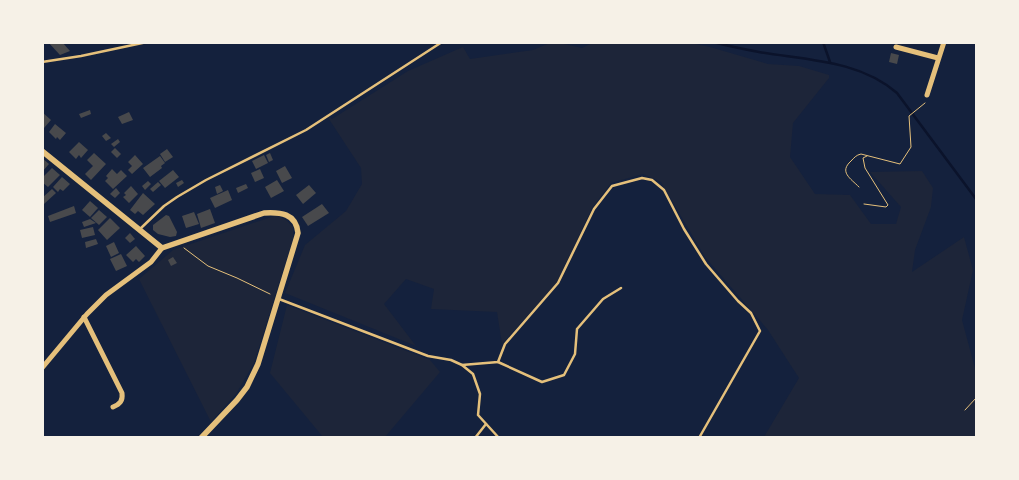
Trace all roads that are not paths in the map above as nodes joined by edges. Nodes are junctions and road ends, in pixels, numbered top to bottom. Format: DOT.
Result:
graph roads {
  1 [pos="147,42"];
  2 [pos="442,42"];
  3 [pos="944,42"];
  4 [pos="896,47"];
  5 [pos="938,58"];
  6 [pos="42,62"];
  7 [pos="927,95"];
  8 [pos="42,151"];
  9 [pos="140,229"];
  10 [pos="162,248"];
  11 [pos="621,288"];
  12 [pos="278,298"];
  13 [pos="84,317"];
  14 [pos="498,362"];
  15 [pos="462,365"];
  16 [pos="42,368"];
  17 [pos="113,407"];
  18 [pos="486,424"];
  19 [pos="201,438"];
  20 [pos="475,438"];
  21 [pos="499,438"];
  22 [pos="700,438"];
  1 -- 6 [label="lane"];
  2 -- 9 [label="lane"];
  3 -- 5 [label="street"];
  4 -- 5 [label="street"];
  5 -- 7 [label="street"];
  8 -- 9 [label="street"];
  9 -- 10 [label="street"];
  10 -- 12 [label="street"];
  10 -- 13 [label="street"];
  11 -- 14 [label="lane"];
  12 -- 15 [label="lane"];
  12 -- 19 [label="street"];
  13 -- 16 [label="street"];
  13 -- 17 [label="street"];
  14 -- 15 [label="lane"];
  14 -- 22 [label="lane"];
  15 -- 18 [label="lane"];
  18 -- 20 [label="lane"];
  18 -- 21 [label="lane"];
}
